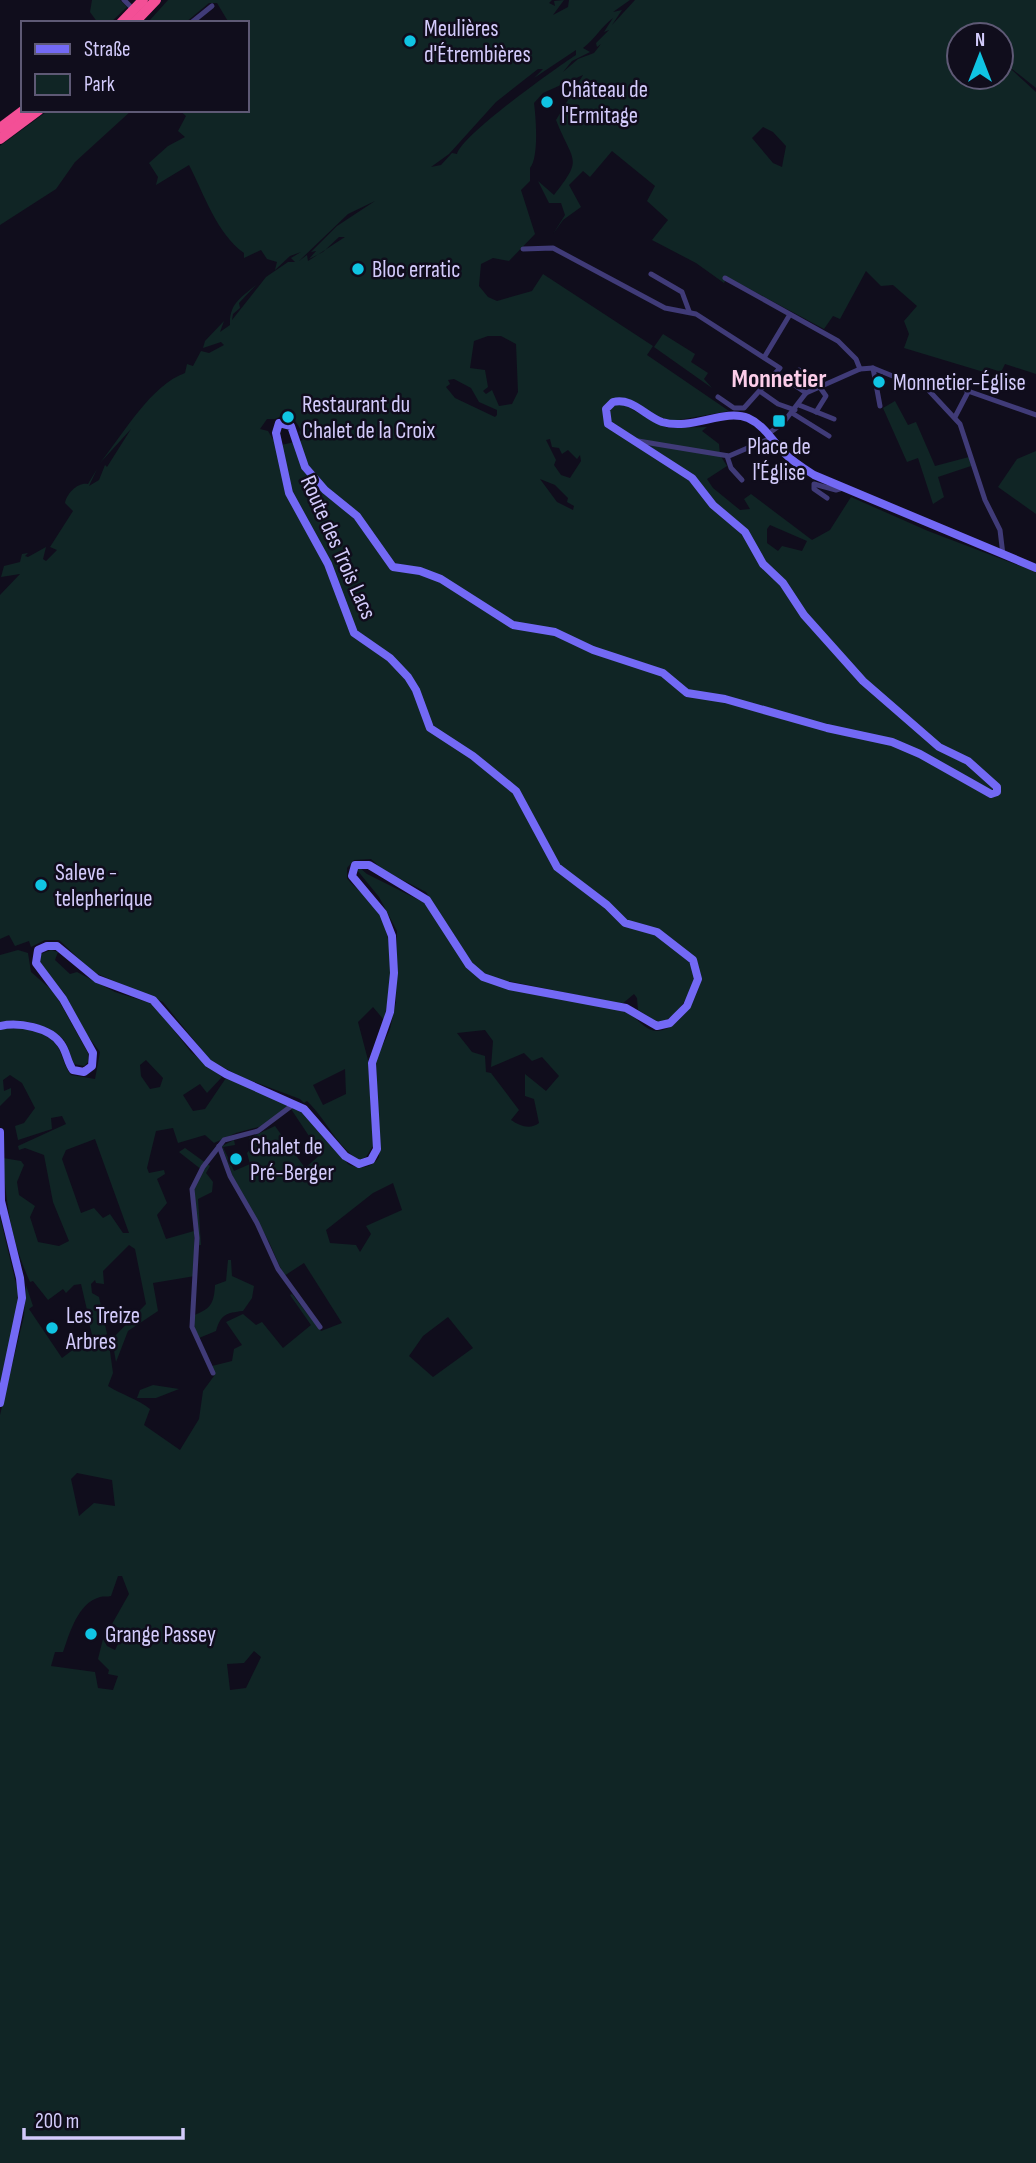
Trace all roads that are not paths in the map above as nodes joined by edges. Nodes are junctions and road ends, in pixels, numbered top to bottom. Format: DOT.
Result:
graph roads {
  1 [pos="124,0"];
  2 [pos="143,0"];
  3 [pos="156,0"];
  4 [pos="212,6"];
  5 [pos="123,21"];
  6 [pos="136,21"];
  7 [pos="146,21"];
  8 [pos="193,21"];
  9 [pos="21,112"];
  10 [pos="36,112"];
  11 [pos="0,128"];
  12 [pos="0,139"];
  13 [pos="523,249"];
  14 [pos="651,274"];
  15 [pos="725,278"];
  16 [pos="689,311"];
  17 [pos="789,316"];
  18 [pos="765,356"];
  19 [pos="873,368"];
  20 [pos="778,369"];
  21 [pos="860,369"];
  22 [pos="799,370"];
  23 [pos="919,380"];
  24 [pos="793,383"];
  25 [pos="819,386"];
  26 [pos="761,392"];
  27 [pos="968,392"];
  28 [pos="806,393"];
  29 [pos="718,397"];
  30 [pos="880,406"];
  31 [pos="795,409"];
  32 [pos="816,412"];
  33 [pos="1036,415"];
  34 [pos="955,417"];
  35 [pos="834,419"];
  36 [pos="770,436"];
  37 [pos="829,436"];
  38 [pos="635,441"];
  39 [pos="727,456"];
  40 [pos="742,480"];
  41 [pos="843,488"];
  42 [pos="827,498"];
  43 [pos="1003,555"];
  44 [pos="1036,568"];
  45 [pos="0,1026"];
  46 [pos="296,1103"];
  47 [pos="0,1132"];
  48 [pos="219,1146"];
  49 [pos="0,1175"];
  50 [pos="320,1327"];
  51 [pos="212,1371"];
  52 [pos="0,1403"];
  1 -- 7 [label="street"];
  2 -- 5 [label="highway"];
  3 -- 6 [label="highway"];
  4 -- 8 [label="street"];
  9 -- 11 [label="highway"];
  10 -- 12 [label="highway"];
  13 -- 16 [label="street"];
  14 -- 16 [label="street"];
  15 -- 17 [label="street"];
  16 -- 18 [label="street"];
  17 -- 18 [label="street"];
  17 -- 21 [label="street"];
  18 -- 20 [label="street"];
  19 -- 21 [label="street"];
  19 -- 23 [label="street"];
  19 -- 30 [label="street"];
  20 -- 24 [label="street"];
  20 -- 26 [label="street"];
  21 -- 25 [label="street"];
  22 -- 24 [label="street"];
  23 -- 27 [label="street"];
  23 -- 34 [label="street"];
  24 -- 28 [label="street"];
  25 -- 28 [label="street"];
  25 -- 32 [label="street"];
  26 -- 29 [label="street"];
  26 -- 31 [label="street"];
  27 -- 33 [label="street"];
  27 -- 34 [label="street"];
  28 -- 31 [label="street"];
  31 -- 32 [label="street"];
  31 -- 36 [label="street"];
  31 -- 37 [label="street"];
  32 -- 35 [label="street"];
  34 -- 43 [label="street"];
  36 -- 38 [label="street, Route des Trois Lacs"];
  36 -- 39 [label="street"];
  36 -- 41 [label="street"];
  38 -- 39 [label="street"];
  38 -- 46 [label="street, Route des Trois Lacs"];
  39 -- 40 [label="street"];
  41 -- 42 [label="street"];
  41 -- 43 [label="street"];
  43 -- 44 [label="street"];
  45 -- 46 [label="street, Route des Trois Lacs"];
  46 -- 48 [label="street"];
  47 -- 49 [label="street"];
  48 -- 50 [label="street"];
  48 -- 51 [label="street"];
  49 -- 52 [label="street"];
}
